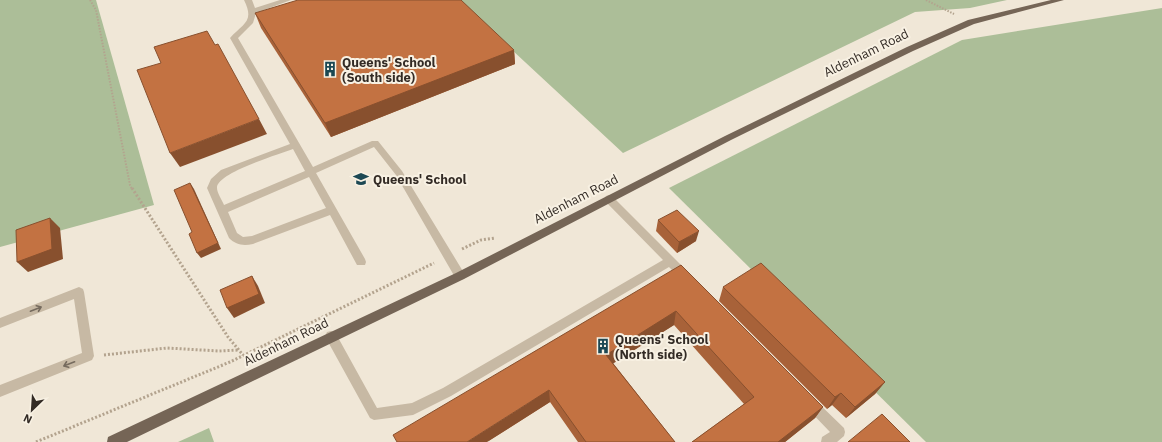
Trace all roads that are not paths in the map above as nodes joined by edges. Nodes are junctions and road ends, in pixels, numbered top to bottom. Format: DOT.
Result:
graph roads {
  1 [pos="248,0"];
  2 [pos="287,0"];
  3 [pos="1060,0"];
  4 [pos="254,11"];
  5 [pos="294,145"];
  6 [pos="311,172"];
  7 [pos="609,199"];
  8 [pos="222,210"];
  9 [pos="331,210"];
  10 [pos="670,261"];
  11 [pos="361,262"];
  12 [pos="460,276"];
  13 [pos="692,283"];
  14 [pos="0,323"];
  15 [pos="331,336"];
  16 [pos="0,391"];
  17 [pos="803,396"];
  18 [pos="113,442"];
  19 [pos="827,442"];
  1 -- 4 [label="lane"];
  2 -- 4 [label="lane"];
  3 -- 7 [label="main road, Aldenham Road"];
  4 -- 5 [label="lane"];
  5 -- 6 [label="lane"];
  5 -- 8 [label="lane"];
  6 -- 8 [label="lane"];
  6 -- 9 [label="lane"];
  6 -- 12 [label="lane"];
  7 -- 10 [label="lane"];
  7 -- 12 [label="main road, Aldenham Road"];
  8 -- 9 [label="lane"];
  9 -- 11 [label="lane"];
  10 -- 13 [label="lane"];
  10 -- 15 [label="lane"];
  12 -- 15 [label="main road, Aldenham Road"];
  14 -- 16 [label="lane, one-way"];
  15 -- 18 [label="main road, Aldenham Road"];
  17 -- 19 [label="lane"];
}
